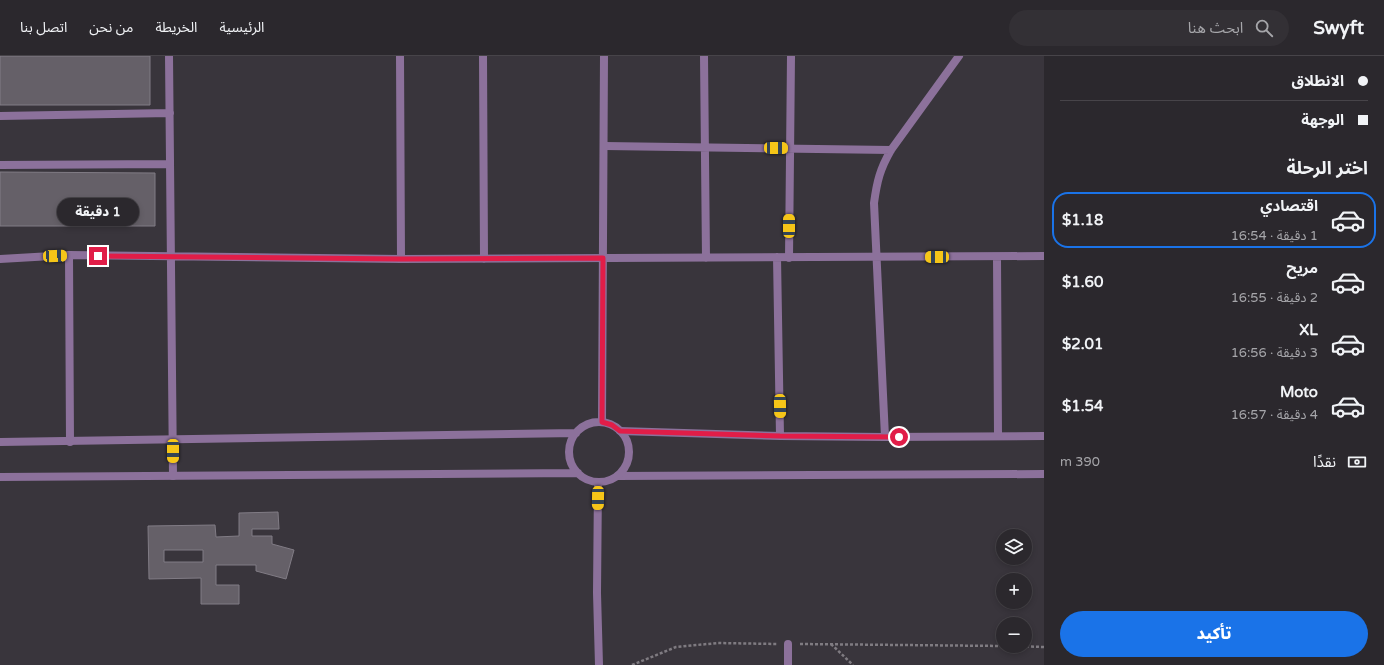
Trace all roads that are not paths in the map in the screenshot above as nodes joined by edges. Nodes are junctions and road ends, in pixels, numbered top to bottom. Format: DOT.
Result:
graph roads {
  1 [pos="169,56"];
  2 [pos="400,56"];
  3 [pos="483,56"];
  4 [pos="604,56"];
  5 [pos="704,56"];
  6 [pos="791,56"];
  7 [pos="959,56"];
  8 [pos="170,113"];
  9 [pos="0,116"];
  10 [pos="605,146"];
  11 [pos="705,147"];
  12 [pos="790,148"];
  13 [pos="891,150"];
  14 [pos="170,164"];
  15 [pos="0,165"];
  16 [pos="69,255"];
  17 [pos="1044,256"];
  18 [pos="171,257"];
  19 [pos="877,257"];
  20 [pos="998,257"];
  21 [pos="603,258"];
  22 [pos="706,258"];
  23 [pos="777,258"];
  24 [pos="789,258"];
  25 [pos="0,259"];
  26 [pos="401,259"];
  27 [pos="484,259"];
  28 [pos="602,422"];
  29 [pos="620,431"];
  30 [pos="576,433"];
  31 [pos="780,436"];
  32 [pos="998,436"];
  33 [pos="1044,436"];
  34 [pos="885,437"];
  35 [pos="172,439"];
  36 [pos="0,442"];
  37 [pos="70,442"];
  38 [pos="578,473"];
  39 [pos="1044,474"];
  40 [pos="173,476"];
  41 [pos="618,476"];
  42 [pos="0,477"];
  43 [pos="598,482"];
  44 [pos="788,644"];
  45 [pos="599,665"];
  46 [pos="788,665"];
  1 -- 8 [label="street"];
  2 -- 26 [label="street"];
  3 -- 27 [label="street"];
  4 -- 10 [label="street"];
  5 -- 11 [label="street"];
  6 -- 12 [label="street"];
  7 -- 13 [label="street"];
  8 -- 9 [label="street"];
  8 -- 14 [label="street"];
  10 -- 11 [label="street"];
  10 -- 21 [label="street"];
  11 -- 12 [label="street"];
  11 -- 22 [label="street"];
  12 -- 13 [label="street"];
  12 -- 24 [label="street"];
  13 -- 19 [label="street"];
  14 -- 15 [label="street"];
  14 -- 18 [label="street"];
  16 -- 18 [label="street"];
  16 -- 25 [label="street"];
  16 -- 37 [label="street"];
  17 -- 20 [label="street"];
  18 -- 26 [label="street"];
  18 -- 35 [label="street"];
  19 -- 20 [label="street"];
  19 -- 24 [label="street"];
  19 -- 34 [label="street"];
  20 -- 32 [label="street"];
  21 -- 22 [label="street"];
  21 -- 27 [label="street"];
  21 -- 28 [label="street"];
  22 -- 23 [label="street"];
  23 -- 24 [label="street"];
  23 -- 31 [label="street"];
  26 -- 27 [label="street"];
  28 -- 29 [label="street"];
  28 -- 30 [label="street"];
  29 -- 31 [label="street"];
  29 -- 41 [label="street"];
  30 -- 35 [label="street"];
  30 -- 38 [label="street"];
  31 -- 34 [label="street"];
  32 -- 33 [label="street"];
  32 -- 34 [label="street"];
  35 -- 37 [label="street"];
  35 -- 40 [label="street"];
  36 -- 37 [label="street"];
  38 -- 40 [label="street"];
  38 -- 43 [label="street"];
  39 -- 41 [label="street"];
  40 -- 42 [label="street"];
  41 -- 43 [label="street"];
  43 -- 45 [label="street"];
  44 -- 46 [label="street"];
}
